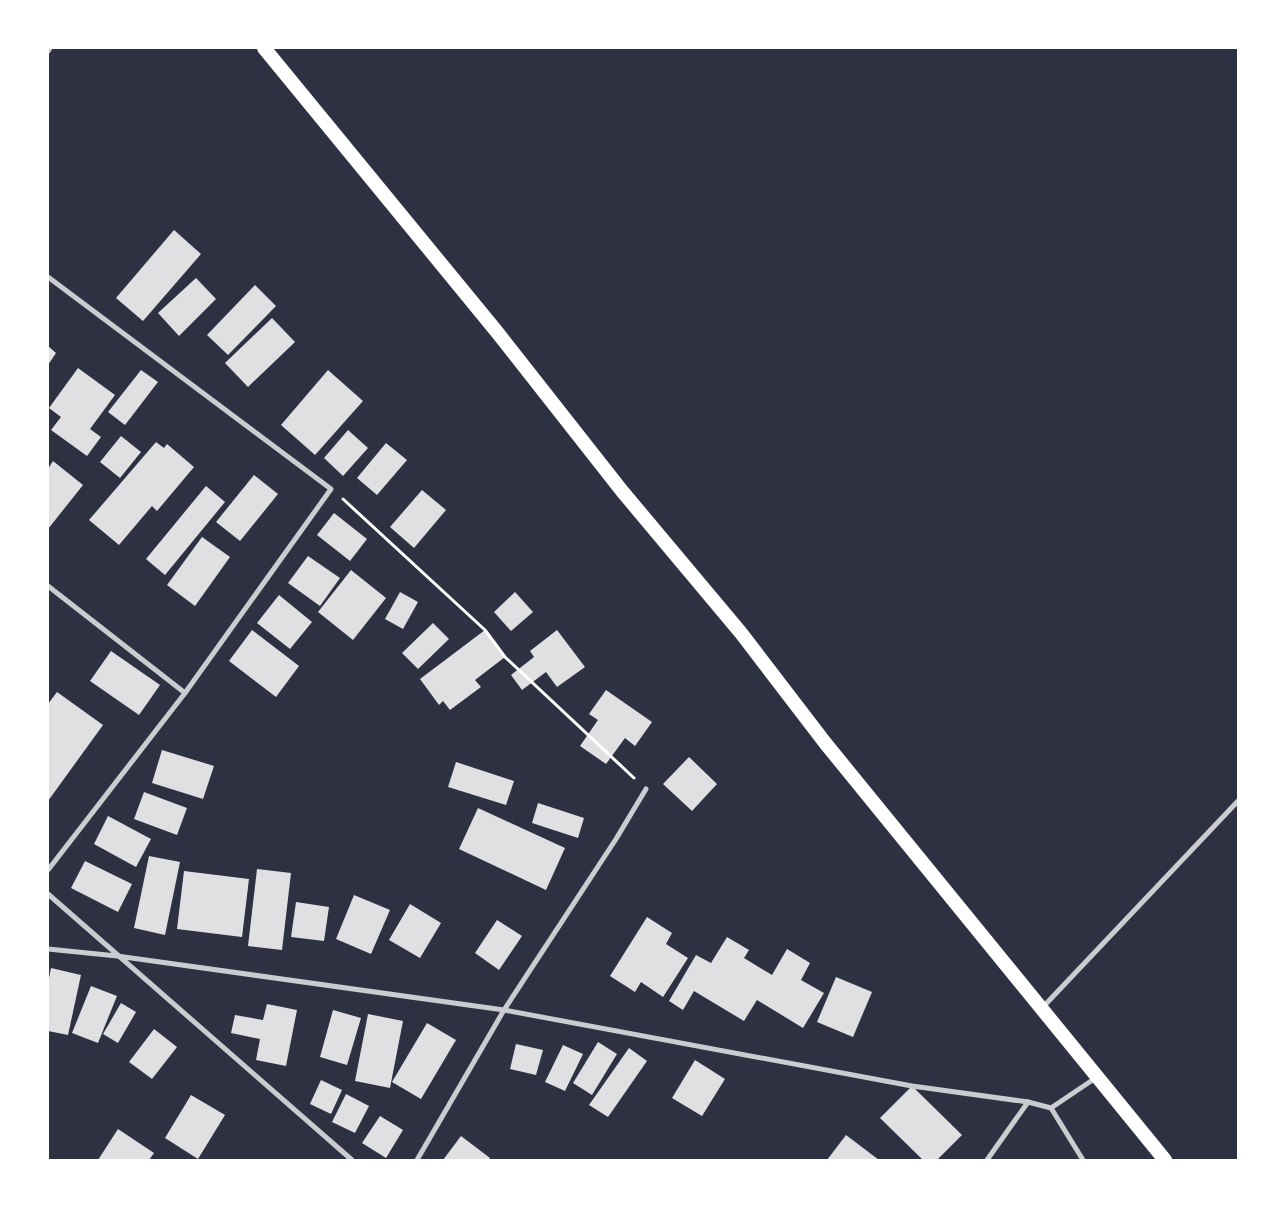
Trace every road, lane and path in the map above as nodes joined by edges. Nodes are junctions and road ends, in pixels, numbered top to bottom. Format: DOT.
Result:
graph roads {
  1 [pos="50,48"];
  2 [pos="264,48"];
  3 [pos="48,51"];
  4 [pos="48,277"];
  5 [pos="331,488"];
  6 [pos="48,586"];
  7 [pos="185,692"];
  8 [pos="646,789"];
  9 [pos="1238,801"];
  10 [pos="48,870"];
  11 [pos="48,894"];
  12 [pos="48,948"];
  13 [pos="117,956"];
  14 [pos="1042,1008"];
  15 [pos="504,1010"];
  16 [pos="1098,1076"];
  17 [pos="1028,1102"];
  18 [pos="1051,1108"];
  19 [pos="352,1160"];
  20 [pos="417,1160"];
  21 [pos="987,1160"];
  22 [pos="1083,1160"];
  23 [pos="1165,1160"];
  1 -- 3 [label="street"];
  2 -- 14 [label="highway"];
  4 -- 5 [label="street"];
  5 -- 7 [label="street"];
  5 -- 8 [label="path"];
  6 -- 7 [label="street"];
  7 -- 10 [label="street"];
  8 -- 15 [label="street"];
  9 -- 14 [label="street"];
  11 -- 13 [label="street"];
  12 -- 13 [label="street"];
  13 -- 15 [label="street"];
  13 -- 19 [label="street"];
  14 -- 16 [label="highway"];
  15 -- 17 [label="street"];
  15 -- 20 [label="street"];
  16 -- 18 [label="street"];
  16 -- 23 [label="highway"];
  17 -- 18 [label="street"];
  17 -- 21 [label="street"];
  18 -- 22 [label="street"];
}
